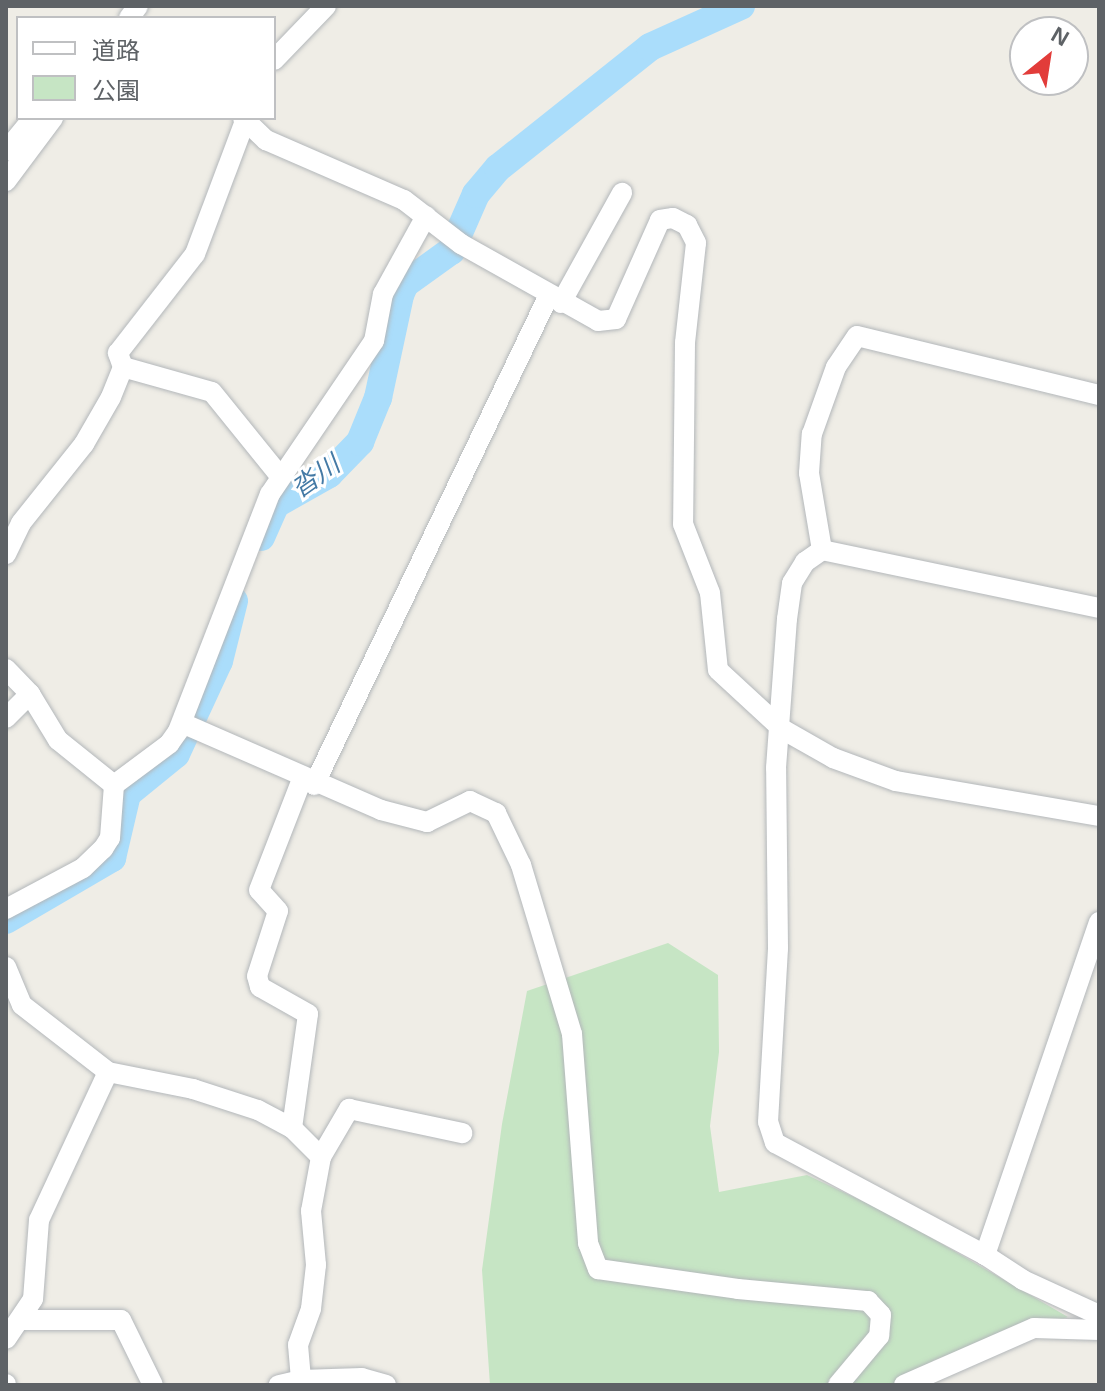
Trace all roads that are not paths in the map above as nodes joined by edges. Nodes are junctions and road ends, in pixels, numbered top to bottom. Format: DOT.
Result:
graph roads {
  1 [pos="326,6"];
  2 [pos="276,58"];
  3 [pos="31,120"];
  4 [pos="52,120"];
  5 [pos="245,120"];
  6 [pos="246,120"];
  7 [pos="6,151"];
  8 [pos="6,181"];
  9 [pos="622,193"];
  10 [pos="426,216"];
  11 [pos="555,300"];
  12 [pos="123,367"];
  13 [pos="1099,395"];
  14 [pos="280,476"];
  15 [pos="822,550"];
  16 [pos="6,554"];
  17 [pos="1099,608"];
  18 [pos="6,669"];
  19 [pos="30,694"];
  20 [pos="6,718"];
  21 [pos="182,723"];
  22 [pos="782,729"];
  23 [pos="308,782"];
  24 [pos="114,785"];
  25 [pos="1099,816"];
  26 [pos="6,909"];
  27 [pos="1099,922"];
  28 [pos="6,967"];
  29 [pos="108,1072"];
  30 [pos="292,1128"];
  31 [pos="462,1133"];
  32 [pos="321,1157"];
  33 [pos="985,1255"];
  34 [pos="23,1320"];
  35 [pos="1099,1320"];
  36 [pos="6,1339"];
  37 [pos="302,1383"];
  38 [pos="153,1385"];
  39 [pos="279,1385"];
  40 [pos="386,1385"];
  41 [pos="838,1385"];
  42 [pos="904,1385"];
  1 -- 2 [label="street"];
  3 -- 7 [label="street"];
  4 -- 8 [label="street"];
  5 -- 12 [label="street"];
  6 -- 10 [label="street"];
  9 -- 11 [label="street"];
  10 -- 11 [label="street"];
  10 -- 14 [label="street"];
  11 -- 22 [label="street"];
  11 -- 23 [label="street"];
  12 -- 14 [label="street"];
  12 -- 16 [label="street"];
  13 -- 15 [label="street"];
  14 -- 21 [label="street"];
  15 -- 17 [label="street"];
  15 -- 22 [label="street"];
  18 -- 19 [label="street"];
  19 -- 20 [label="street"];
  19 -- 24 [label="street"];
  21 -- 23 [label="street"];
  21 -- 24 [label="street"];
  22 -- 25 [label="street"];
  22 -- 33 [label="street"];
  23 -- 30 [label="street"];
  23 -- 41 [label="street"];
  24 -- 26 [label="street"];
  27 -- 33 [label="street"];
  28 -- 29 [label="street"];
  29 -- 30 [label="street"];
  29 -- 34 [label="street"];
  30 -- 32 [label="street"];
  31 -- 32 [label="street"];
  32 -- 37 [label="street"];
  33 -- 35 [label="street"];
  34 -- 36 [label="street"];
  34 -- 38 [label="street"];
  35 -- 42 [label="street"];
  37 -- 39 [label="street"];
  37 -- 40 [label="street"];
}
